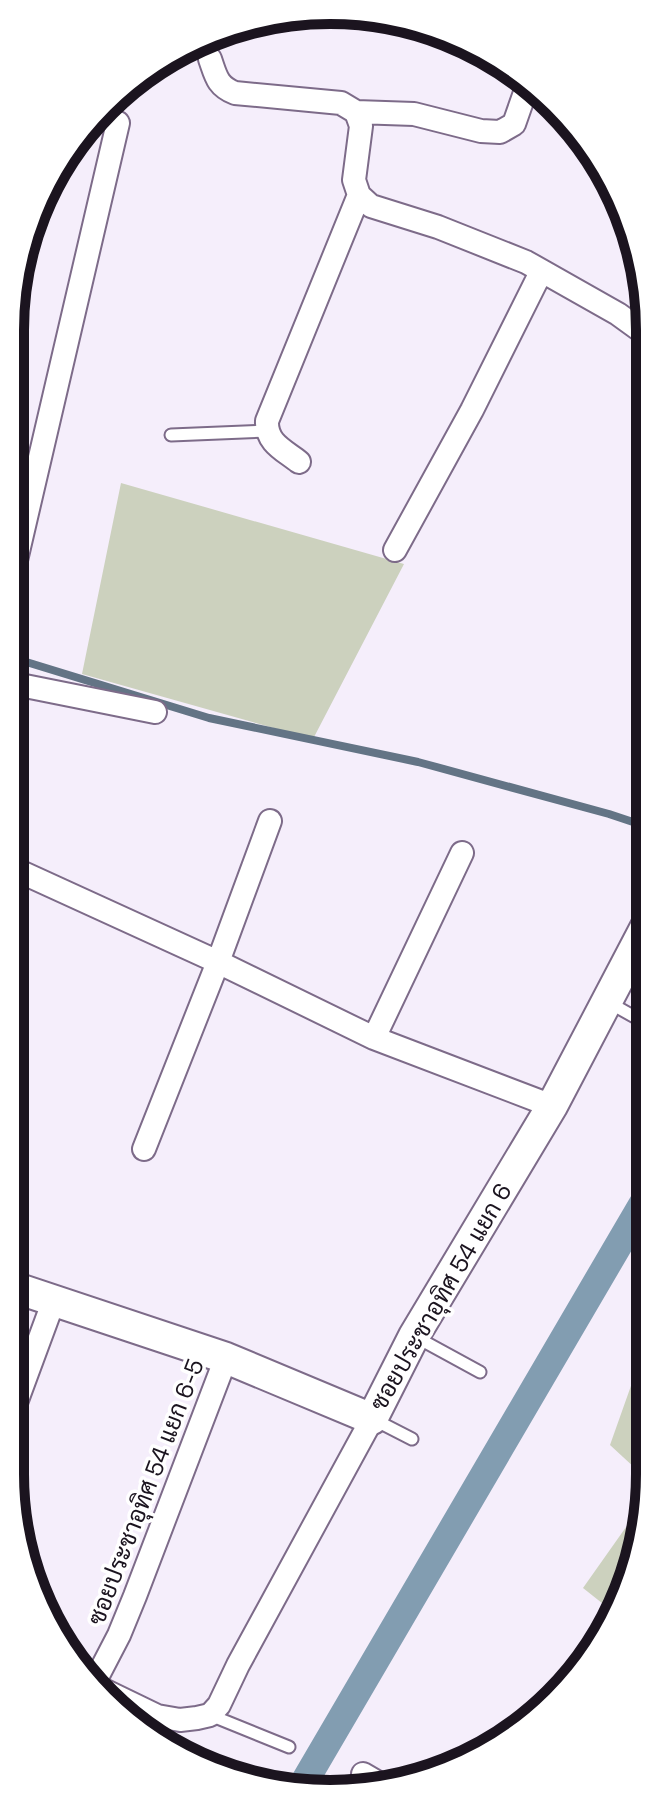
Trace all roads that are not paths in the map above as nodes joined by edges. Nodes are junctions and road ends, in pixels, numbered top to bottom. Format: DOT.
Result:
graph roads {
  1 [pos="210,59"];
  2 [pos="525,94"];
  3 [pos="356,112"];
  4 [pos="118,123"];
  5 [pos="359,195"];
  6 [pos="541,272"];
  7 [pos="636,327"];
  8 [pos="266,431"];
  9 [pos="171,435"];
  10 [pos="299,462"];
  11 [pos="24,516"];
  12 [pos="395,550"];
  13 [pos="24,686"];
  14 [pos="155,712"];
  15 [pos="270,821"];
  16 [pos="462,853"];
  17 [pos="24,873"];
  18 [pos="636,945"];
  19 [pos="218,962"];
  20 [pos="606,1001"];
  21 [pos="636,1018"];
  22 [pos="374,1038"];
  23 [pos="552,1106"];
  24 [pos="144,1149"];
  25 [pos="24,1290"];
  26 [pos="54,1300"];
  27 [pos="414,1336"];
  28 [pos="226,1358"];
  29 [pos="480,1372"];
  30 [pos="24,1381"];
  31 [pos="372,1419"];
  32 [pos="412,1439"];
  33 [pos="99,1675"];
  34 [pos="210,1715"];
  35 [pos="148,1720"];
  36 [pos="289,1747"];
  37 [pos="363,1774"];
  38 [pos="368,1777"];
  1 -- 3 [label="street"];
  2 -- 3 [label="street"];
  3 -- 5 [label="street"];
  4 -- 11 [label="street"];
  5 -- 6 [label="street"];
  5 -- 8 [label="street"];
  6 -- 7 [label="street"];
  6 -- 12 [label="street"];
  8 -- 9 [label="lane"];
  8 -- 10 [label="street"];
  13 -- 14 [label="street"];
  15 -- 19 [label="street"];
  16 -- 22 [label="street"];
  17 -- 19 [label="street"];
  18 -- 20 [label="street, ซอยประชาอุทิศ 54 แยก 6"];
  19 -- 22 [label="street"];
  19 -- 24 [label="street"];
  20 -- 21 [label="lane"];
  20 -- 23 [label="street, ซอยประชาอุทิศ 54 แยก 6"];
  22 -- 23 [label="street"];
  23 -- 27 [label="street, ซอยประชาอุทิศ 54 แยก 6"];
  25 -- 26 [label="street, ซอยประชาอุทิศ 54 แยก 6"];
  26 -- 28 [label="street, ซอยประชาอุทิศ 54 แยก 6"];
  26 -- 30 [label="street"];
  27 -- 29 [label="lane"];
  27 -- 31 [label="street, ซอยประชาอุทิศ 54 แยก 6"];
  28 -- 31 [label="street, ซอยประชาอุทิศ 54 แยก 6"];
  28 -- 33 [label="street, ซอยประชาอุทิศ 54 แยก 6-5"];
  31 -- 32 [label="lane"];
  31 -- 34 [label="street"];
  34 -- 35 [label="street"];
  34 -- 36 [label="lane"];
  37 -- 38 [label="street"];
}
